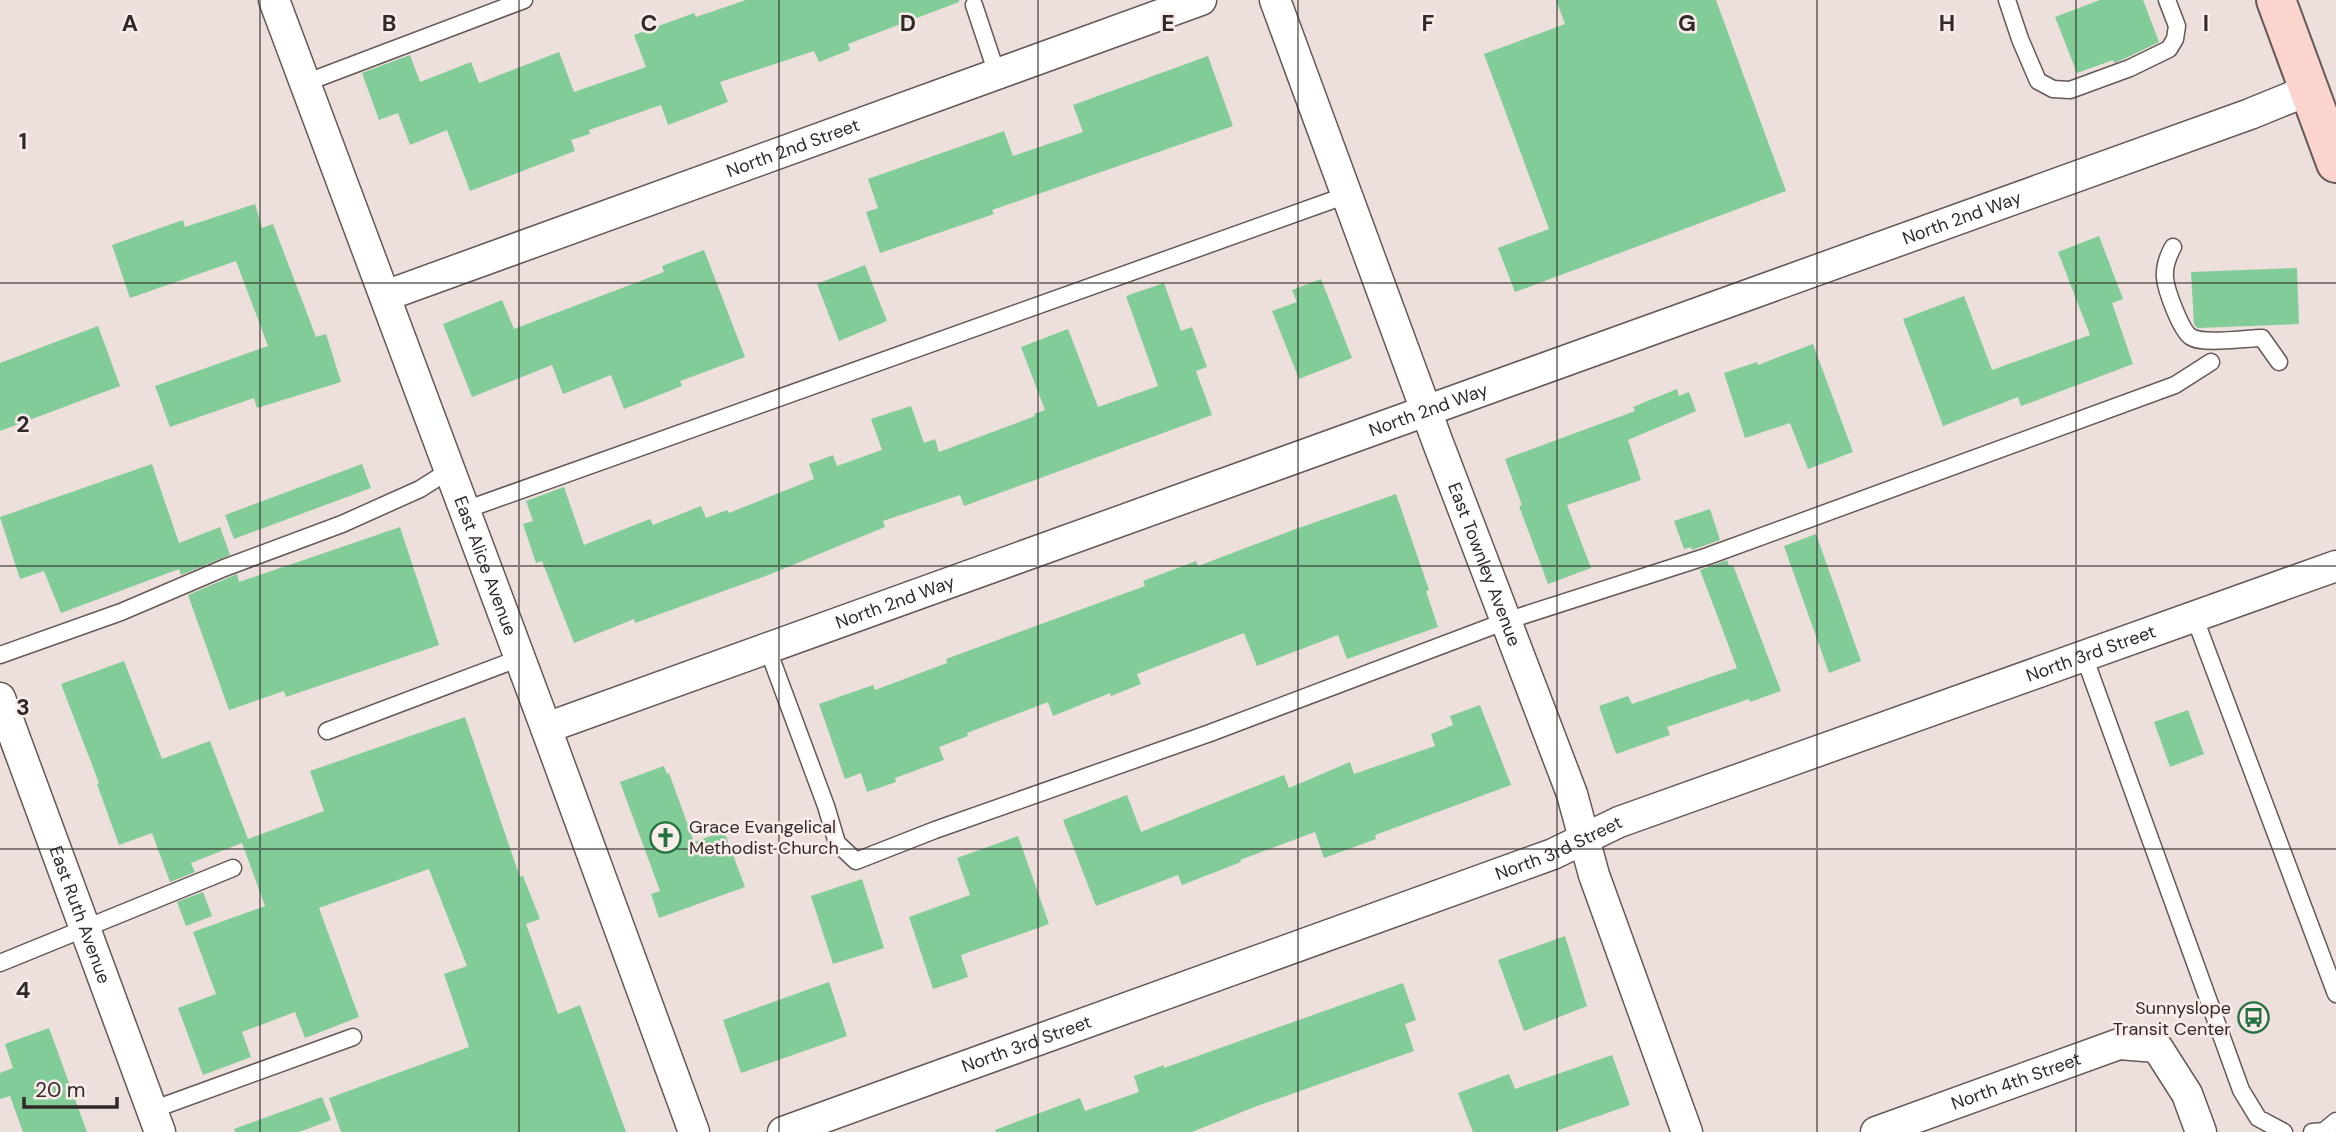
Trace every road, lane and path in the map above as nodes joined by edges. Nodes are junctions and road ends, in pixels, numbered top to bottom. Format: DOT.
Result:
graph roads {
  1 [pos="274,0"];
  2 [pos="524,0"];
  3 [pos="1202,0"];
  4 [pos="1275,0"];
  5 [pos="2007,0"];
  6 [pos="2167,0"];
  7 [pos="2276,0"];
  8 [pos="974,5"];
  9 [pos="997,74"];
  10 [pos="305,82"];
  11 [pos="2309,90"];
  12 [pos="2336,163"];
  13 [pos="1347,195"];
  14 [pos="2173,247"];
  15 [pos="385,296"];
  16 [pos="2211,362"];
  17 [pos="2279,362"];
  18 [pos="1426,410"];
  19 [pos="450,470"];
  20 [pos="465,510"];
  21 [pos="2336,566"];
  22 [pos="2194,616"];
  23 [pos="1506,621"];
  24 [pos="767,647"];
  25 [pos="0,655"];
  26 [pos="2084,656"];
  27 [pos="520,658"];
  28 [pos="0,698"];
  29 [pos="546,728"];
  30 [pos="327,731"];
  31 [pos="1584,839"];
  32 [pos="233,869"];
  33 [pos="85,930"];
  34 [pos="0,962"];
  35 [pos="2336,993"];
  36 [pos="354,1037"];
  37 [pos="156,1121"];
  38 [pos="2336,1121"];
  39 [pos="694,1132"];
  40 [pos="783,1132"];
  41 [pos="1688,1132"];
  42 [pos="1876,1132"];
  43 [pos="2201,1132"];
  44 [pos="2284,1132"];
  45 [pos="2312,1132"];
  1 -- 10 [label="street, East Alice Avenue"];
  2 -- 10 [label="lane"];
  3 -- 9 [label="street, North 2nd Street"];
  4 -- 13 [label="street, East Townley Avenue"];
  5 -- 6 [label="lane"];
  7 -- 11 [label="main road"];
  8 -- 9 [label="lane"];
  9 -- 15 [label="street, North 2nd Street"];
  10 -- 15 [label="street, East Alice Avenue"];
  11 -- 12 [label="main road"];
  11 -- 18 [label="street, North 2nd Way"];
  13 -- 18 [label="street, East Townley Avenue"];
  13 -- 20 [label="lane"];
  14 -- 17 [label="lane"];
  15 -- 19 [label="street, East Alice Avenue"];
  16 -- 23 [label="lane"];
  18 -- 23 [label="street, East Townley Avenue"];
  18 -- 24 [label="street, North 2nd Way"];
  19 -- 20 [label="street, East Alice Avenue"];
  19 -- 25 [label="lane"];
  20 -- 27 [label="street, East Alice Avenue"];
  21 -- 22 [label="street, North 3rd Street"];
  22 -- 26 [label="street, North 3rd Street"];
  22 -- 35 [label="lane"];
  23 -- 24 [label="lane"];
  23 -- 31 [label="street, East Townley Avenue"];
  24 -- 29 [label="street, North 2nd Way"];
  26 -- 31 [label="street, North 3rd Street"];
  26 -- 44 [label="lane"];
  27 -- 29 [label="street, East Alice Avenue"];
  27 -- 30 [label="lane"];
  28 -- 33 [label="street, East Ruth Avenue"];
  29 -- 39 [label="street, East Alice Avenue"];
  31 -- 40 [label="street, North 3rd Street"];
  31 -- 41 [label="street, East Townley Avenue"];
  32 -- 33 [label="lane"];
  33 -- 34 [label="lane"];
  33 -- 37 [label="street, East Ruth Avenue"];
  36 -- 37 [label="lane"];
  38 -- 45 [label="lane"];
  42 -- 43 [label="street, North 4th Street"];
}
